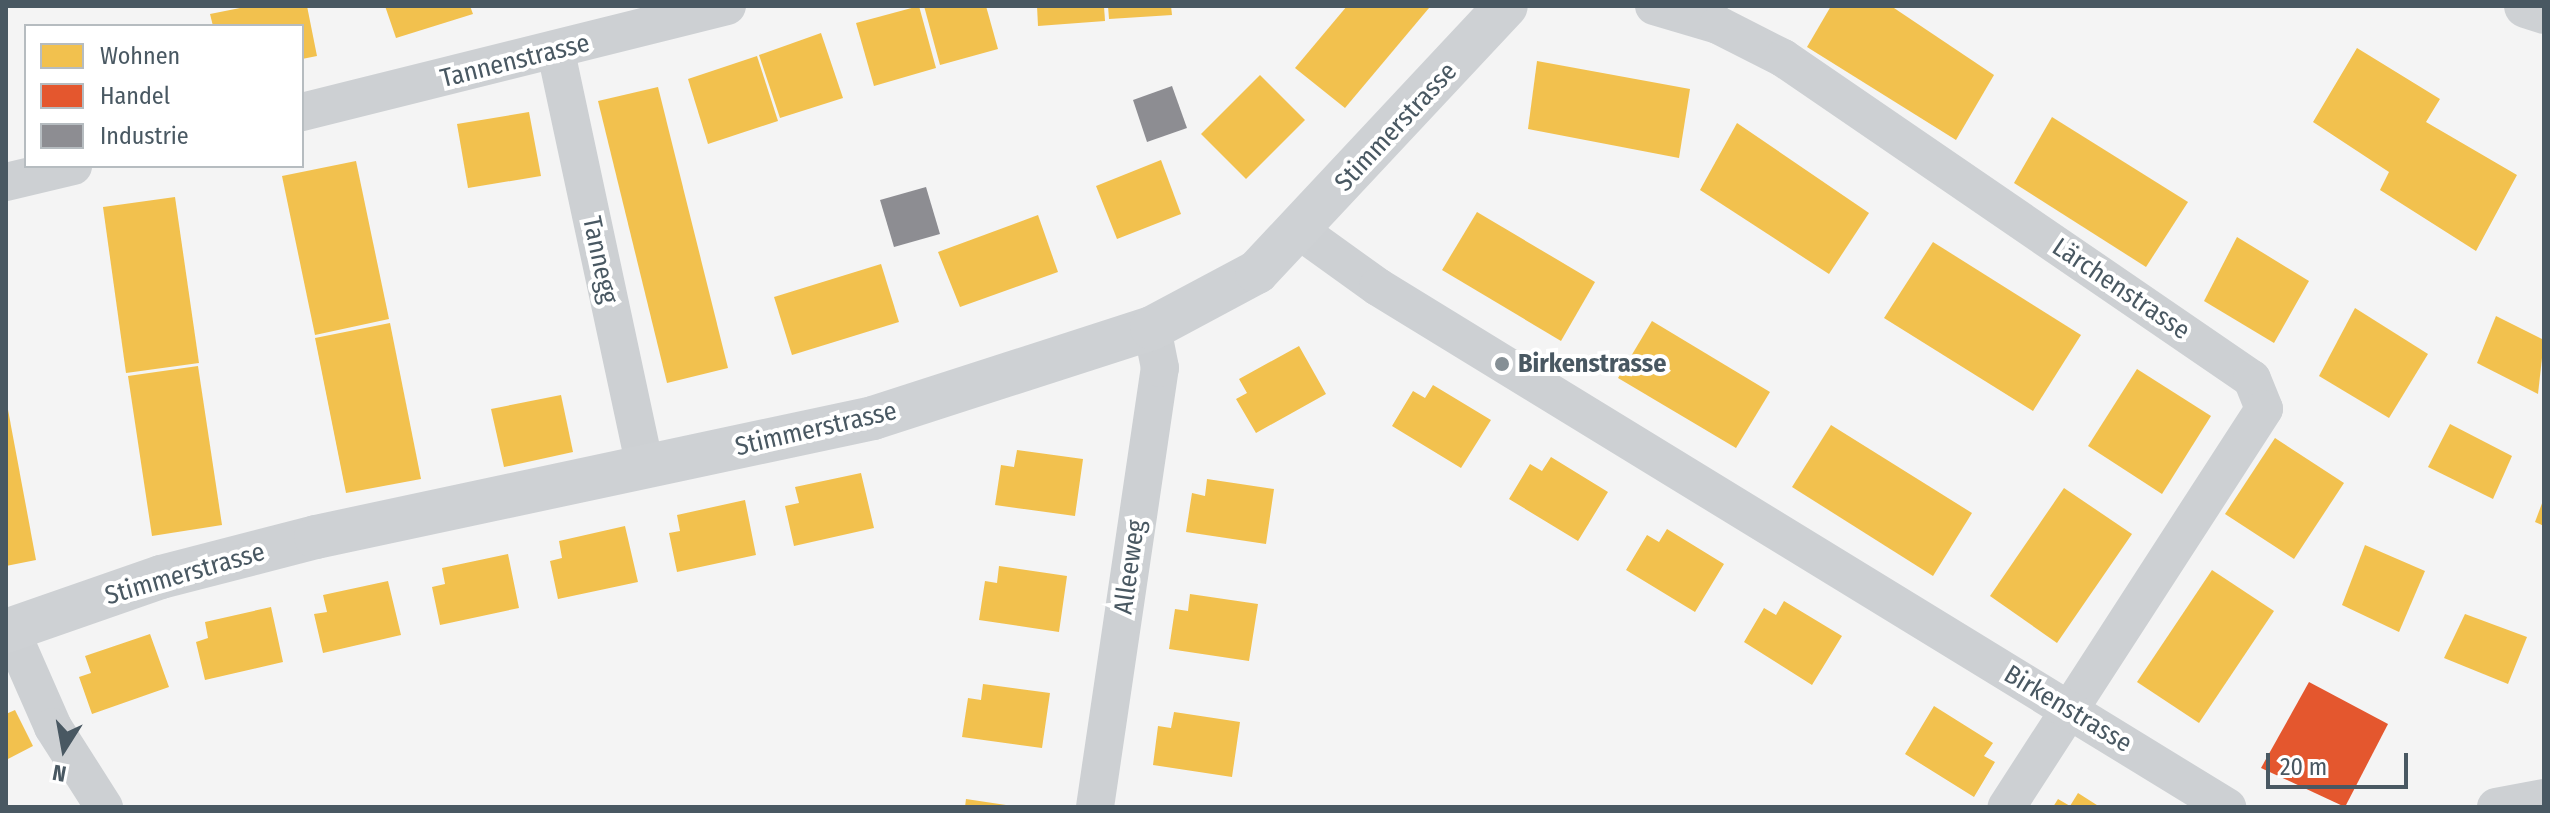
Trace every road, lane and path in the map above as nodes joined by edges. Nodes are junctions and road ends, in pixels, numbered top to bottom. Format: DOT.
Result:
graph roads {
  1 [pos="727,6"];
  2 [pos="1506,6"];
  3 [pos="1654,6"];
  4 [pos="2526,6"];
  5 [pos="2544,12"];
  6 [pos="556,52"];
  7 [pos="304,112"];
  8 [pos="65,168"];
  9 [pos="6,182"];
  10 [pos="1300,231"];
  11 [pos="1152,328"];
  12 [pos="645,467"];
  13 [pos="8,630"];
  14 [pos="2071,710"];
  15 [pos="2544,798"];
  16 [pos="104,807"];
  17 [pos="1095,807"];
  18 [pos="2007,807"];
  19 [pos="2226,807"];
  20 [pos="2496,807"];
  1 -- 6 [label="street, Tannenstrasse"];
  2 -- 10 [label="street, Stimmerstrasse"];
  3 -- 14 [label="street, Lärchenstrasse"];
  4 -- 5 [label="street"];
  6 -- 7 [label="street, Tannenstrasse"];
  6 -- 12 [label="street, Tannegg"];
  8 -- 9 [label="street"];
  10 -- 11 [label="street, Stimmerstrasse"];
  10 -- 14 [label="street, Birkenstrasse"];
  11 -- 12 [label="street, Stimmerstrasse"];
  11 -- 17 [label="street, Alleeweg"];
  12 -- 13 [label="street, Stimmerstrasse"];
  13 -- 16 [label="street"];
  14 -- 18 [label="street"];
  14 -- 19 [label="street, Birkenstrasse"];
  15 -- 20 [label="street"];
}
